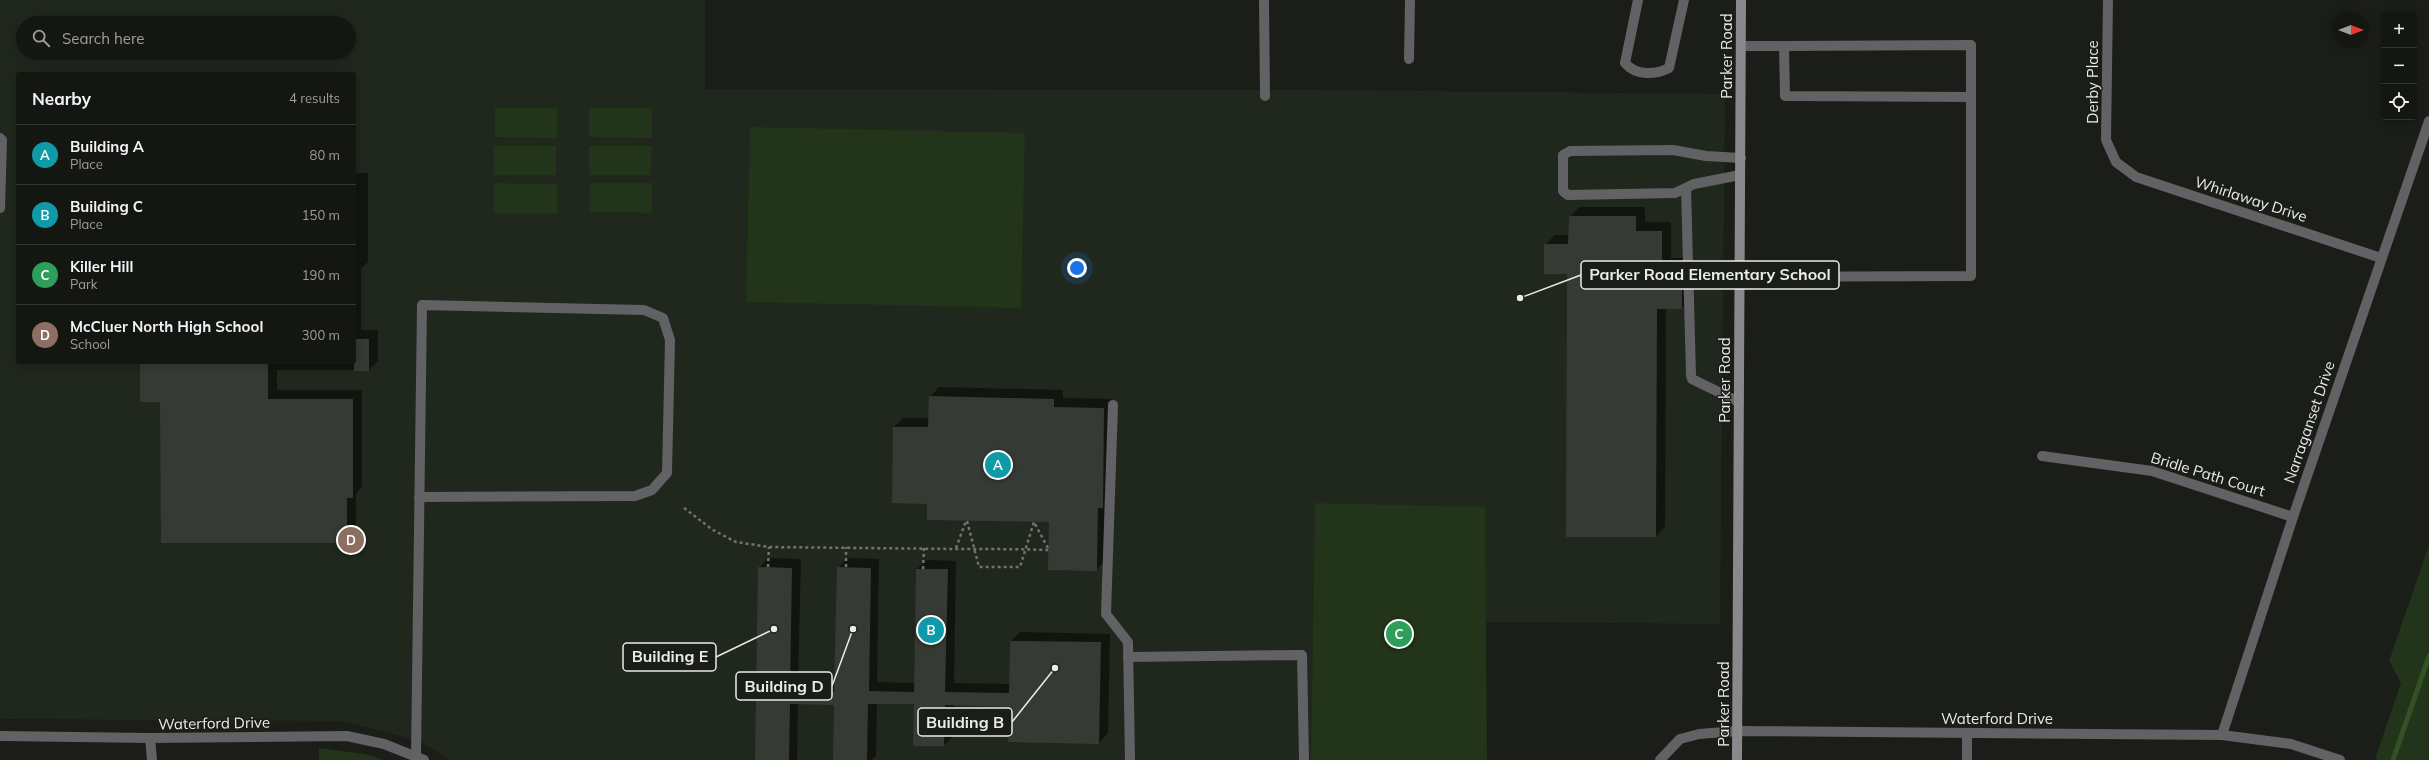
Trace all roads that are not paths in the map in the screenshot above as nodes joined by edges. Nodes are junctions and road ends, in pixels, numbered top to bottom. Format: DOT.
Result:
graph roads {
  1 [pos="1264,0"];
  2 [pos="1410,0"];
  3 [pos="1638,0"];
  4 [pos="1684,0"];
  5 [pos="1741,0"];
  6 [pos="2108,0"];
  7 [pos="1741,46"];
  8 [pos="1784,46"];
  9 [pos="1409,59"];
  10 [pos="1265,96"];
  11 [pos="1971,97"];
  12 [pos="2429,121"];
  13 [pos="0,138"];
  14 [pos="1741,158"];
  15 [pos="2116,162"];
  16 [pos="1740,175"];
  17 [pos="1686,188"];
  18 [pos="0,208"];
  19 [pos="2381,258"];
  20 [pos="1740,277"];
  21 [pos="1739,402"];
  22 [pos="1113,405"];
  23 [pos="2042,456"];
  24 [pos="419,497"];
  25 [pos="2293,517"];
  26 [pos="1128,657"];
  27 [pos="1738,731"];
  28 [pos="1967,733"];
  29 [pos="2222,735"];
  30 [pos="0,736"];
  31 [pos="150,738"];
  32 [pos="420,758"];
  33 [pos="152,760"];
  34 [pos="1130,760"];
  35 [pos="1304,760"];
  36 [pos="1660,760"];
  37 [pos="1737,760"];
  38 [pos="1967,760"];
  39 [pos="2340,760"];
  1 -- 10 [label="street"];
  2 -- 9 [label="street"];
  3 -- 4 [label="street"];
  5 -- 7 [label="main road, Parker Road"];
  6 -- 15 [label="street, Derby Place"];
  7 -- 8 [label="street"];
  7 -- 14 [label="main road, Parker Road"];
  8 -- 11 [label="street"];
  8 -- 11 [label="street"];
  11 -- 20 [label="street"];
  12 -- 19 [label="street, Narraganset Drive"];
  13 -- 18 [label="street"];
  14 -- 16 [label="main road, Parker Road"];
  14 -- 17 [label="street"];
  15 -- 19 [label="street, Whirlaway Drive"];
  16 -- 17 [label="street"];
  16 -- 20 [label="main road, Parker Road"];
  17 -- 21 [label="street"];
  19 -- 25 [label="street, Narraganset Drive"];
  20 -- 21 [label="main road, Parker Road"];
  21 -- 27 [label="main road, Parker Road"];
  22 -- 26 [label="street"];
  23 -- 25 [label="street, Bridle Path Court"];
  24 -- 24 [label="street"];
  24 -- 32 [label="street"];
  25 -- 29 [label="street, Narraganset Drive"];
  26 -- 34 [label="street"];
  26 -- 35 [label="street"];
  27 -- 28 [label="street, Waterford Drive"];
  27 -- 36 [label="street, Waterford Drive"];
  27 -- 37 [label="main road, Parker Road"];
  28 -- 29 [label="street, Waterford Drive"];
  28 -- 38 [label="street"];
  29 -- 39 [label="street, Waterford Drive"];
  30 -- 31 [label="street, Waterford Drive"];
  31 -- 32 [label="street, Waterford Drive"];
  31 -- 33 [label="street"];
}
